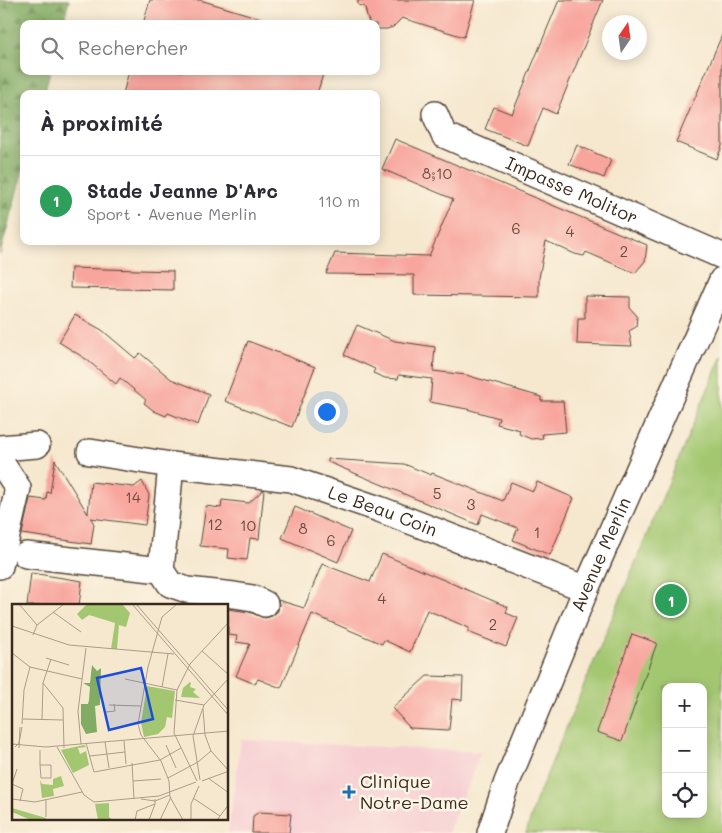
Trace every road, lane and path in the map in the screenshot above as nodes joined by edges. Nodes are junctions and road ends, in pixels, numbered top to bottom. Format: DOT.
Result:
graph roads {
  1 [pos="436,114"];
  2 [pos="722,256"];
  3 [pos="722,280"];
  4 [pos="37,445"];
  5 [pos="0,448"];
  6 [pos="90,452"];
  7 [pos="0,462"];
  8 [pos="171,465"];
  9 [pos="26,555"];
  10 [pos="0,566"];
  11 [pos="161,570"];
  12 [pos="586,590"];
  13 [pos="265,604"];
  14 [pos="490,833"];
  1 -- 2 [label="street, Impasse Molitor"];
  3 -- 12 [label="street, Avenue Merlin"];
  4 -- 5 [label="street"];
  6 -- 8 [label="street, Le Beau Coin"];
  7 -- 10 [label="street"];
  8 -- 11 [label="street"];
  8 -- 12 [label="street, Le Beau Coin"];
  9 -- 11 [label="street"];
  11 -- 13 [label="street"];
  12 -- 14 [label="street, Avenue Merlin"];
}
